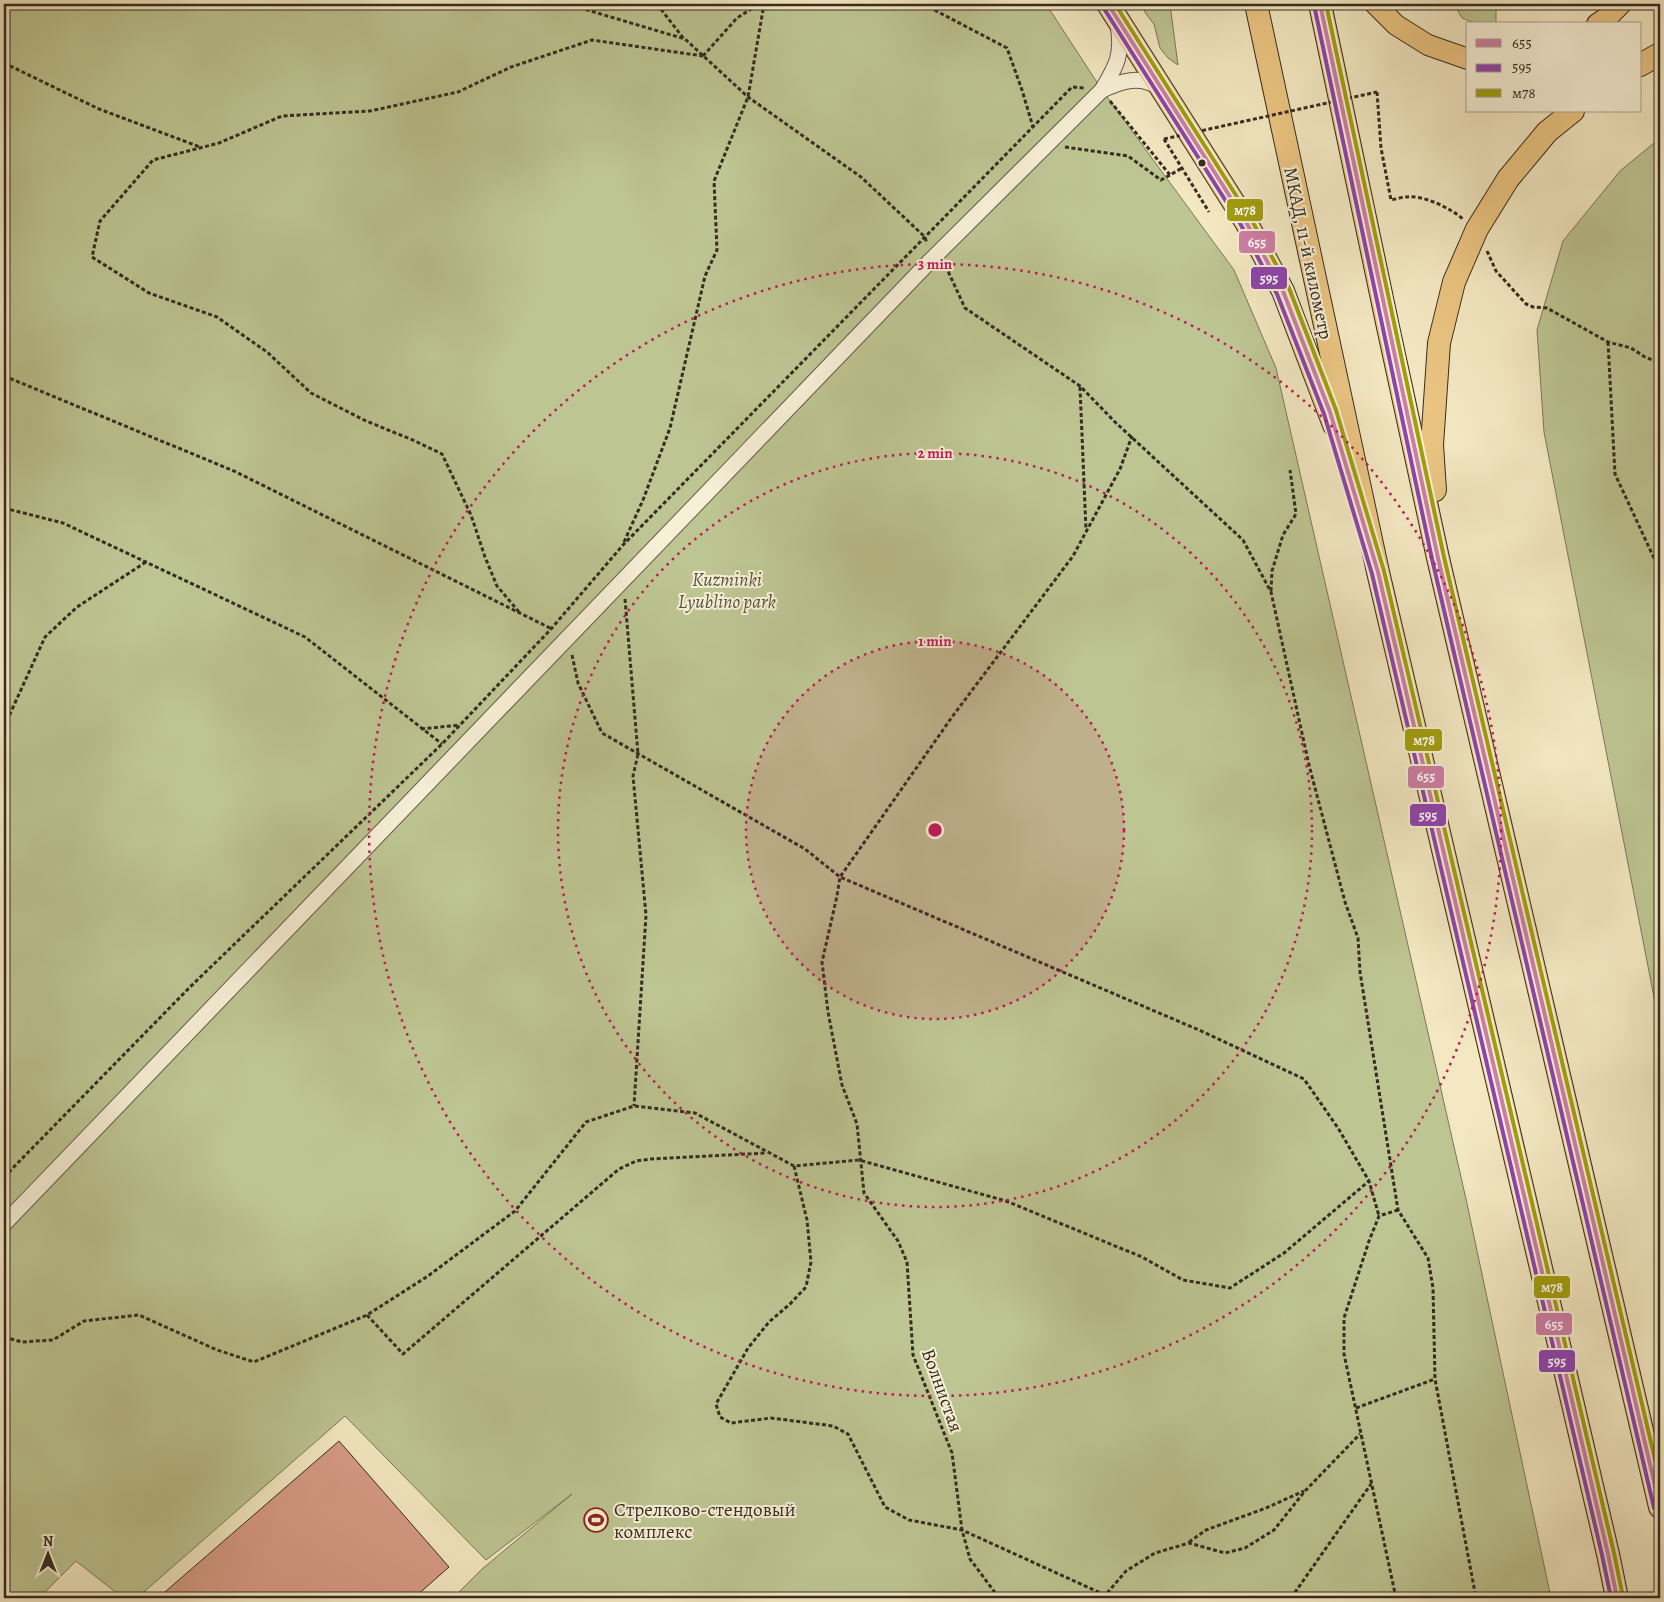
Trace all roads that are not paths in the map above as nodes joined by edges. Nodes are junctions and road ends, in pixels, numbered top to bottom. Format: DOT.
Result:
graph roads {
  1 [pos="1256,4"];
  2 [pos="1320,4"];
  3 [pos="1376,4"];
  4 [pos="1620,4"];
  5 [pos="1112,11"];
  6 [pos="1600,22"];
  7 [pos="1660,54"];
  8 [pos="1466,58"];
  9 [pos="1642,64"];
  10 [pos="1102,90"];
  11 [pos="1162,90"];
  12 [pos="1572,112"];
  13 [pos="1438,558"];
  14 [pos="1378,572"];
  15 [pos="4,1224"];
  16 [pos="1660,1507"];
  17 [pos="1617,1598"];
  1 -- 14 [label="highway, МКАД, 11-й километр"];
  2 -- 13 [label="highway"];
  3 -- 8 [label="main road"];
  4 -- 6 [label="main road"];
  5 -- 10 [label="lane"];
  5 -- 11 [label="highway"];
  7 -- 9 [label="highway"];
  10 -- 11 [label="lane"];
  10 -- 15 [label="lane"];
  11 -- 14 [label="highway"];
  12 -- 13 [label="highway"];
  13 -- 16 [label="highway"];
  14 -- 17 [label="highway, МКАД, 11-й километр"];
}
